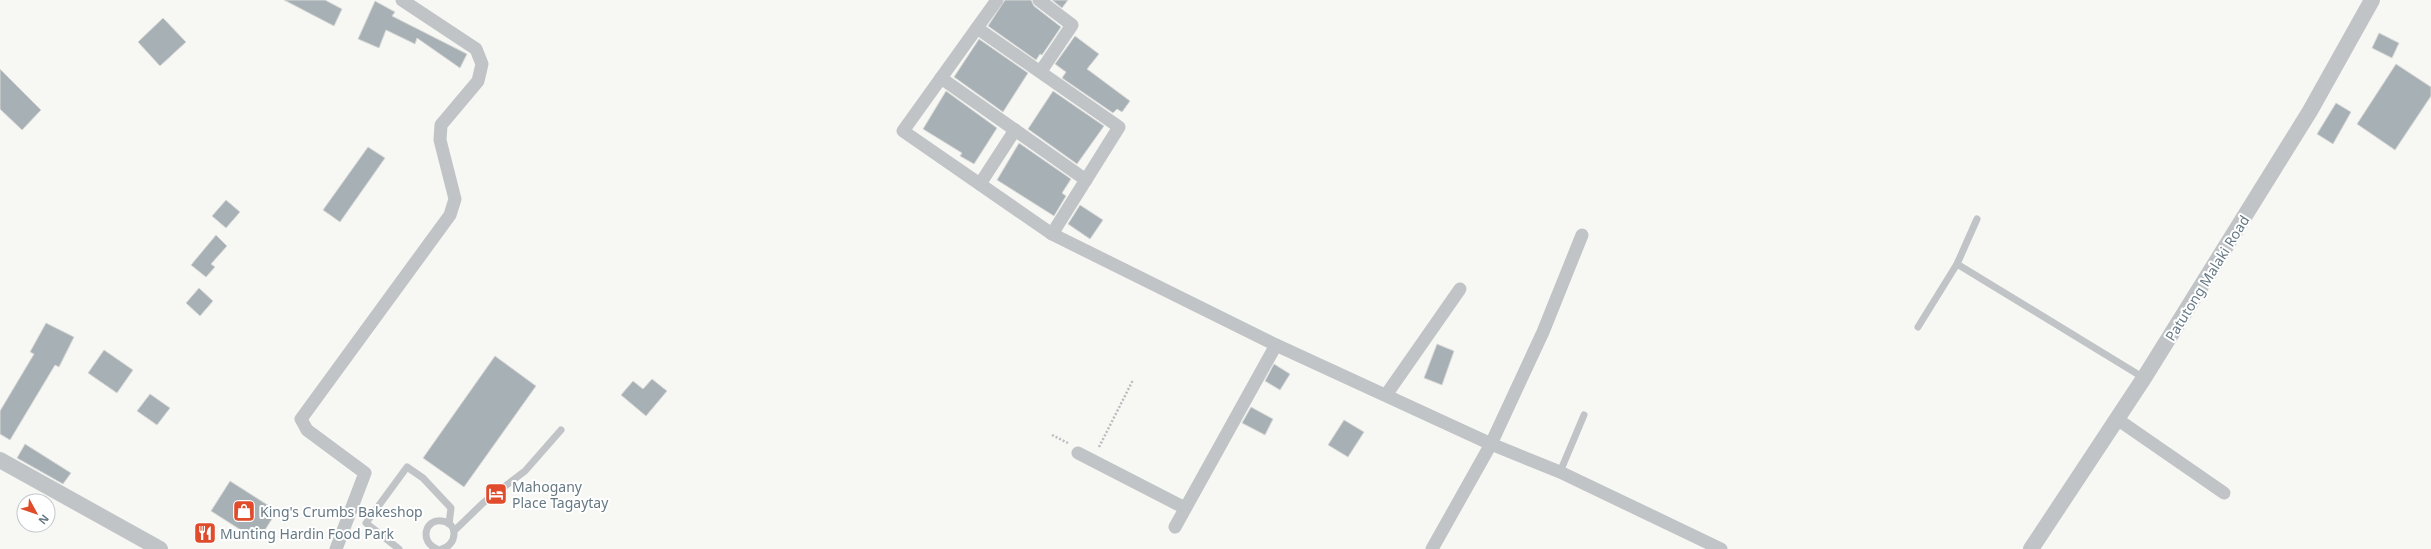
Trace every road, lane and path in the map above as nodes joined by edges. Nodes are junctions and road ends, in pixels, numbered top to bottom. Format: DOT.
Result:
graph roads {
  1 [pos="402,0"];
  2 [pos="997,0"];
  3 [pos="1039,0"];
  4 [pos="2372,0"];
  5 [pos="977,28"];
  6 [pos="1041,71"];
  7 [pos="941,78"];
  8 [pos="1015,130"];
  9 [pos="1086,180"];
  10 [pos="980,184"];
  11 [pos="1977,219"];
  12 [pos="1052,234"];
  13 [pos="1582,235"];
  14 [pos="1957,264"];
  15 [pos="1460,289"];
  16 [pos="1918,326"];
  17 [pos="1276,345"];
  18 [pos="2144,378"];
  19 [pos="1133,380"];
  20 [pos="1386,395"];
  21 [pos="1584,415"];
  22 [pos="2117,419"];
  23 [pos="561,430"];
  24 [pos="1491,444"];
  25 [pos="1078,453"];
  26 [pos="0,460"];
  27 [pos="1092,460"];
  28 [pos="1560,472"];
  29 [pos="2224,494"];
  30 [pos="1185,508"];
  31 [pos="449,524"];
  32 [pos="1175,527"];
  33 [pos="454,531"];
  34 [pos="432,548"];
  35 [pos="160,549"];
  36 [pos="336,549"];
  37 [pos="399,549"];
  38 [pos="442,549"];
  39 [pos="1432,549"];
  40 [pos="1721,549"];
  41 [pos="2031,549"];
  1 -- 36 [label="street"];
  2 -- 5 [label="street"];
  3 -- 6 [label="street"];
  4 -- 18 [label="street, Patutong Malaki Road"];
  5 -- 6 [label="street"];
  5 -- 7 [label="street"];
  6 -- 9 [label="street"];
  7 -- 8 [label="street"];
  7 -- 10 [label="street"];
  8 -- 9 [label="street"];
  8 -- 10 [label="street"];
  9 -- 12 [label="street"];
  10 -- 12 [label="street"];
  11 -- 14 [label="lane"];
  12 -- 17 [label="street"];
  13 -- 24 [label="street"];
  14 -- 16 [label="lane"];
  14 -- 18 [label="lane"];
  15 -- 20 [label="street"];
  17 -- 20 [label="street"];
  17 -- 30 [label="street"];
  18 -- 22 [label="street, Patutong Malaki Road"];
  19 -- 27 [label="path"];
  20 -- 24 [label="street"];
  21 -- 28 [label="lane"];
  22 -- 29 [label="street"];
  22 -- 41 [label="street, Patutong Malaki Road"];
  23 -- 33 [label="lane"];
  24 -- 28 [label="street"];
  24 -- 39 [label="street"];
  25 -- 27 [label="street"];
  26 -- 35 [label="street"];
  27 -- 30 [label="street"];
  28 -- 40 [label="street"];
  30 -- 32 [label="street"];
  31 -- 33 [label="lane"];
  31 -- 34 [label="lane"];
  31 -- 37 [label="lane"];
  33 -- 38 [label="lane"];
}
